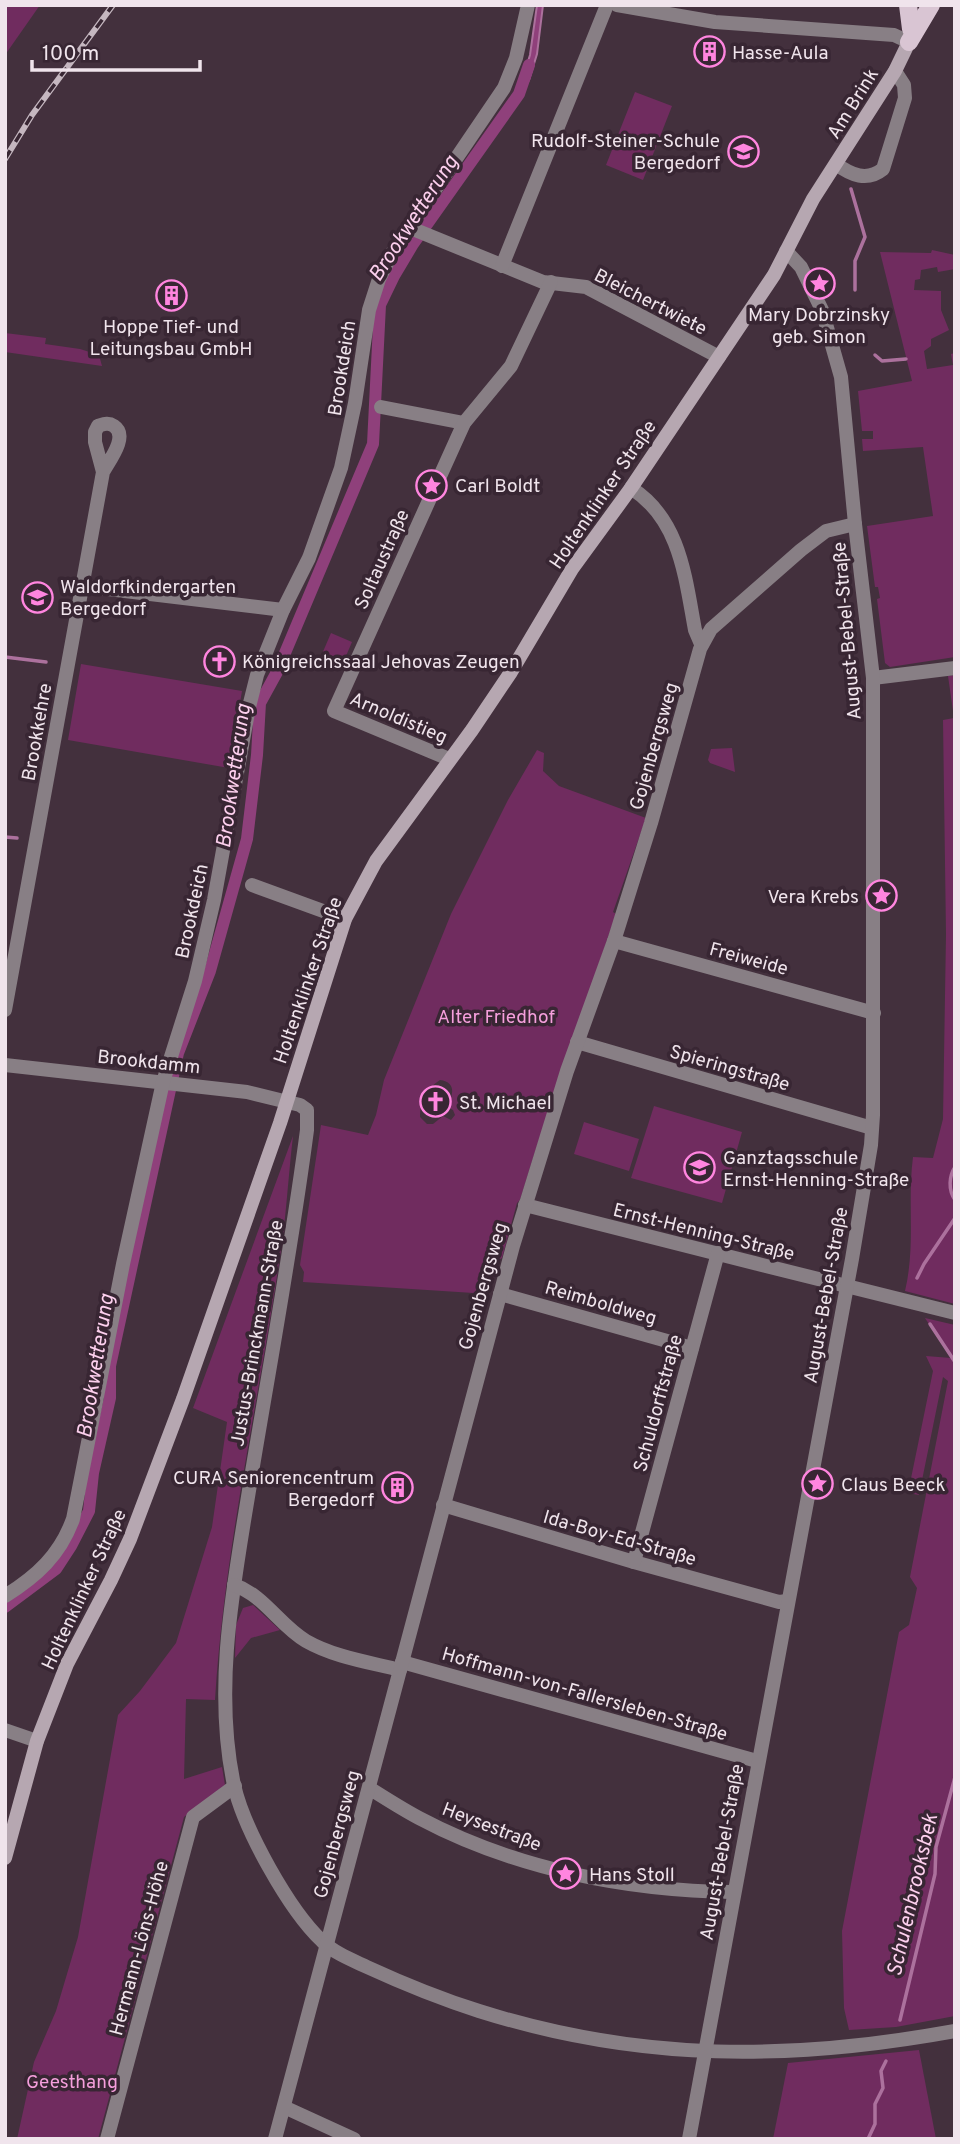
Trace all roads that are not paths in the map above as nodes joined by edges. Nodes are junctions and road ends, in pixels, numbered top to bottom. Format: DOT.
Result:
graph roads {
  1 [pos="528,5"];
  2 [pos="607,5"];
  3 [pos="617,5"];
  4 [pos="908,5"];
  5 [pos="916,5"];
  6 [pos="931,5"];
  7 [pos="633,7"];
  8 [pos="910,35"];
  9 [pos="895,71"];
  10 [pos="836,164"];
  11 [pos="412,229"];
  12 [pos="786,251"];
  13 [pos="502,266"];
  14 [pos="551,282"];
  15 [pos="719,356"];
  16 [pos="381,407"];
  17 [pos="464,423"];
  18 [pos="103,472"];
  19 [pos="631,488"];
  20 [pos="855,524"];
  21 [pos="83,586"];
  22 [pos="283,610"];
  23 [pos="701,644"];
  24 [pos="955,668"];
  25 [pos="873,678"];
  26 [pos="334,711"];
  27 [pos="449,759"];
  28 [pos="251,885"];
  29 [pos="345,919"];
  30 [pos="614,941"];
  31 [pos="5,1010"];
  32 [pos="874,1013"];
  33 [pos="577,1042"];
  34 [pos="5,1065"];
  35 [pos="170,1083"];
  36 [pos="288,1101"];
  37 [pos="872,1128"];
  38 [pos="525,1205"];
  39 [pos="718,1253"];
  40 [pos="847,1286"];
  41 [pos="500,1294"];
  42 [pos="955,1313"];
  43 [pos="692,1348"];
  44 [pos="443,1505"];
  45 [pos="634,1562"];
  46 [pos="234,1585"];
  47 [pos="5,1596"];
  48 [pos="787,1601"];
  49 [pos="401,1666"];
  50 [pos="5,1730"];
  51 [pos="37,1741"];
  52 [pos="757,1761"];
  53 [pos="234,1786"];
  54 [pos="369,1788"];
  55 [pos="5,1858"];
  56 [pos="734,1892"];
  57 [pos="325,1945"];
  58 [pos="955,2031"];
  59 [pos="705,2052"];
  60 [pos="284,2107"];
  61 [pos="107,2139"];
  62 [pos="275,2139"];
  63 [pos="354,2139"];
  64 [pos="689,2139"];
  1 -- 11 [label="street, Brookdeich"];
  2 -- 13 [label="street"];
  3 -- 7 [label="street"];
  4 -- 8 [label="main road"];
  5 -- 8 [label="main road"];
  6 -- 8 [label="main road"];
  7 -- 8 [label="street"];
  8 -- 9 [label="main road, Am Brink"];
  9 -- 10 [label="main road, Am Brink"];
  9 -- 10 [label="street, Am Brink"];
  10 -- 12 [label="main road, Holtenklinker Straße"];
  11 -- 13 [label="street, Bleichertwiete"];
  11 -- 22 [label="street, Brookdeich"];
  12 -- 15 [label="main road, Holtenklinker Straße"];
  12 -- 20 [label="street, August-Bebel-Straße"];
  13 -- 14 [label="street, Bleichertwiete"];
  14 -- 15 [label="street, Bleichertwiete"];
  14 -- 17 [label="street, Soltaustraße"];
  15 -- 19 [label="main road, Holtenklinker Straße"];
  16 -- 17 [label="street"];
  17 -- 26 [label="street, Soltaustraße"];
  18 -- 21 [label="street, Brookkehre"];
  19 -- 23 [label="street"];
  19 -- 27 [label="main road, Holtenklinker Straße"];
  20 -- 23 [label="street, Gojenbergsweg"];
  20 -- 25 [label="street, August-Bebel-Straße"];
  21 -- 22 [label="street"];
  21 -- 31 [label="street, Brookkehre"];
  22 -- 35 [label="street, Brookdeich"];
  23 -- 30 [label="street, Gojenbergsweg"];
  24 -- 25 [label="street"];
  25 -- 32 [label="street, August-Bebel-Straße"];
  26 -- 27 [label="street, Arnoldistieg"];
  27 -- 29 [label="main road, Holtenklinker Straße"];
  28 -- 29 [label="street"];
  29 -- 36 [label="main road, Holtenklinker Straße"];
  30 -- 32 [label="street, Freiweide"];
  30 -- 33 [label="street, Gojenbergsweg"];
  32 -- 37 [label="street, August-Bebel-Straße"];
  33 -- 37 [label="street, Spieringstraße"];
  33 -- 38 [label="street, Gojenbergsweg"];
  34 -- 35 [label="street, Brookdamm"];
  35 -- 36 [label="street, Brookdamm"];
  35 -- 47 [label="street, Brookdeich"];
  36 -- 46 [label="street, Justus-Brinckmann-Straße"];
  36 -- 51 [label="main road, Holtenklinker Straße"];
  37 -- 40 [label="street, August-Bebel-Straße"];
  38 -- 39 [label="street, Ernst-Henning-Straße"];
  38 -- 41 [label="street, Gojenbergsweg"];
  39 -- 40 [label="street, Ernst-Henning-Straße"];
  39 -- 43 [label="street, Schuldorffstraße"];
  40 -- 42 [label="street, Ernst-Henning-Straße"];
  40 -- 48 [label="street, August-Bebel-Straße"];
  41 -- 43 [label="street, Reimboldweg"];
  41 -- 44 [label="street, Gojenbergsweg"];
  43 -- 45 [label="street, Schuldorffstraße"];
  44 -- 45 [label="street, Ida-Boy-Ed-Straße"];
  44 -- 49 [label="street, Gojenbergsweg"];
  45 -- 48 [label="street, Ida-Boy-Ed-Straße"];
  46 -- 49 [label="street"];
  46 -- 53 [label="street, Justus-Brinckmann-Straße"];
  48 -- 52 [label="street, August-Bebel-Straße"];
  49 -- 52 [label="street, Hoffmann-von-Fallersleben-Straße"];
  49 -- 54 [label="street, Gojenbergsweg"];
  50 -- 51 [label="street"];
  51 -- 55 [label="main road, Holtenklinker Straße"];
  52 -- 56 [label="street, August-Bebel-Straße"];
  53 -- 57 [label="street, Justus-Brinckmann-Straße"];
  53 -- 61 [label="street, Hermann-Löns-Höhe"];
  54 -- 56 [label="street, Heysestraße"];
  54 -- 57 [label="street, Gojenbergsweg"];
  56 -- 59 [label="street, August-Bebel-Straße"];
  57 -- 59 [label="street, Justus-Brinckmann-Straße"];
  57 -- 60 [label="street, Gojenbergsweg"];
  58 -- 59 [label="street, Justus-Brinckmann-Straße"];
  59 -- 64 [label="street, August-Bebel-Straße"];
  60 -- 62 [label="street, Gojenbergsweg"];
  60 -- 63 [label="street"];
}
